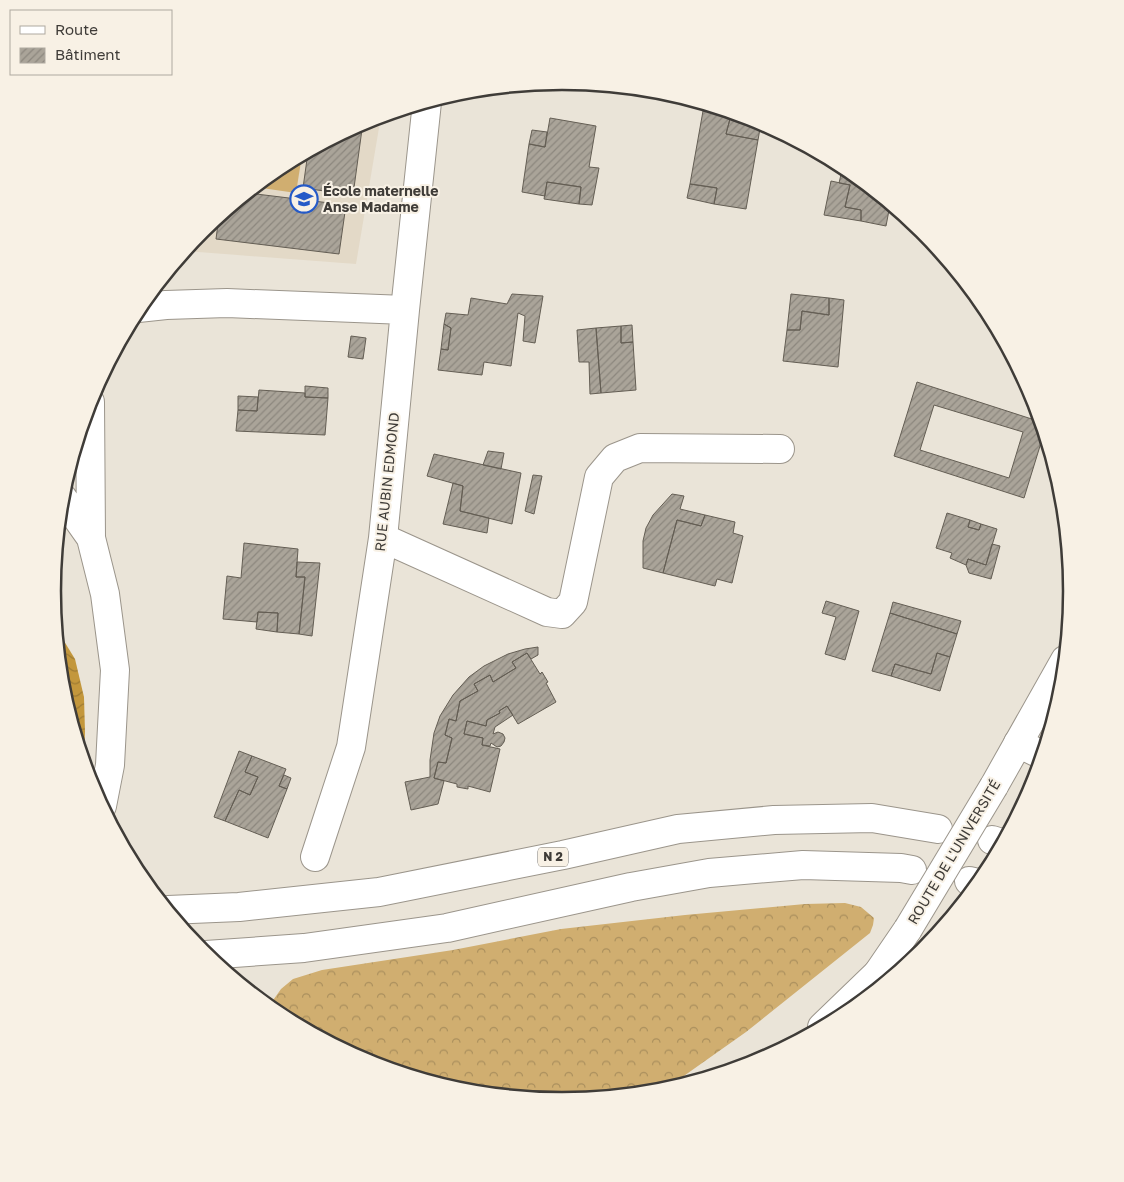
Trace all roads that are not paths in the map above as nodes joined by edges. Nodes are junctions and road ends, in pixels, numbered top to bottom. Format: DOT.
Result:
graph roads {
  1 [pos="426,109"];
  2 [pos="150,307"];
  3 [pos="405,310"];
  4 [pos="90,424"];
  5 [pos="780,449"];
  6 [pos="69,507"];
  7 [pos="91,538"];
  8 [pos="382,538"];
  9 [pos="1055,678"];
  10 [pos="1018,743"];
  11 [pos="1036,752"];
  12 [pos="104,794"];
  13 [pos="938,829"];
  14 [pos="315,857"];
  15 [pos="912,870"];
  16 [pos="176,910"];
  17 [pos="217,953"];
  18 [pos="888,970"];
  1 -- 3 [label="street, RUE AUBIN EDMOND"];
  2 -- 3 [label="street"];
  3 -- 8 [label="street, RUE AUBIN EDMOND"];
  4 -- 7 [label="street"];
  5 -- 8 [label="street"];
  6 -- 7 [label="street"];
  7 -- 12 [label="street"];
  8 -- 14 [label="street, RUE AUBIN EDMOND"];
  9 -- 10 [label="street, ROUTE DE L'UNIVERSITÉ"];
  10 -- 11 [label="street"];
  10 -- 18 [label="street, ROUTE DE L'UNIVERSITÉ, bridge"];
  13 -- 16 [label="street, N 2"];
  15 -- 17 [label="street"];
}
